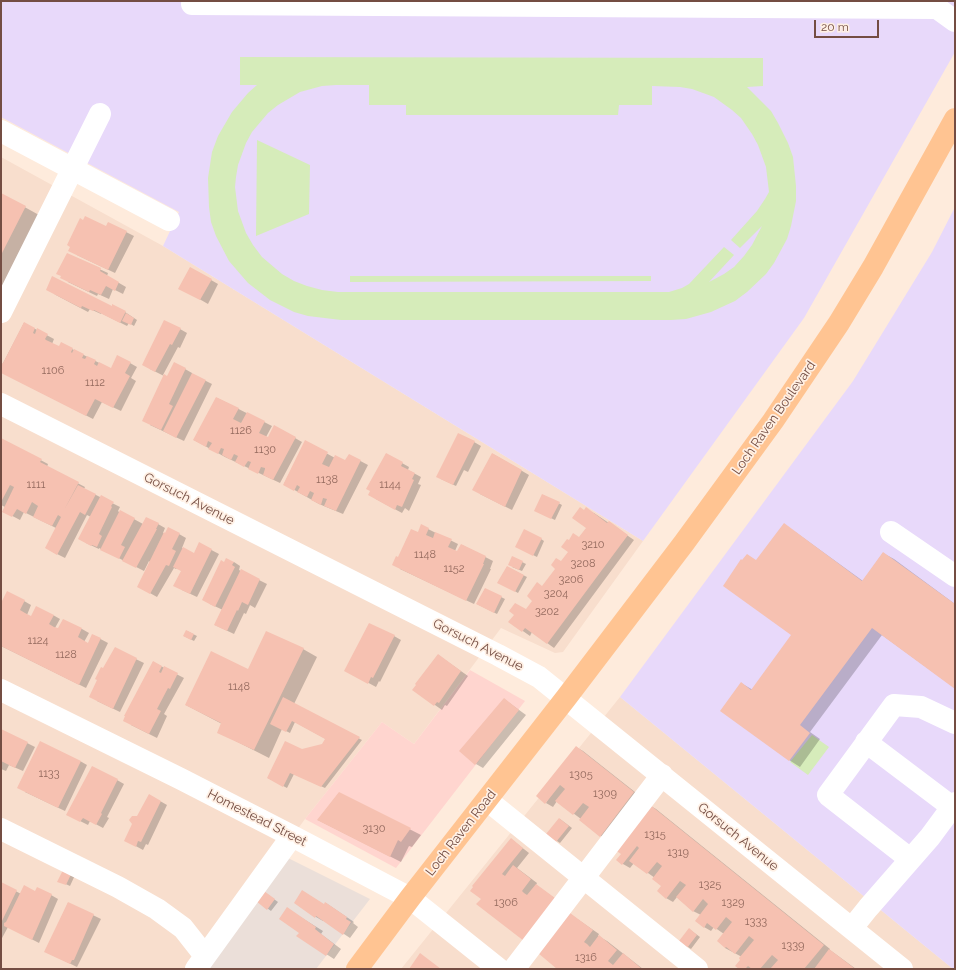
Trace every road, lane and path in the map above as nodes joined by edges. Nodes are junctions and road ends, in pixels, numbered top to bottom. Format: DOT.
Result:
graph roads {
  1 [pos="337,3"];
  2 [pos="192,4"];
  3 [pos="933,5"];
  4 [pos="955,21"];
  5 [pos="100,114"];
  6 [pos="955,119"];
  7 [pos="1,131"];
  8 [pos="73,169"];
  9 [pos="169,220"];
  10 [pos="1,312"];
  11 [pos="1,404"];
  12 [pos="891,532"];
  13 [pos="955,576"];
  14 [pos="1,690"];
  15 [pos="566,698"];
  16 [pos="955,723"];
  17 [pos="866,742"];
  18 [pos="662,776"];
  19 [pos="487,800"];
  20 [pos="953,805"];
  21 [pos="1,829"];
  22 [pos="292,836"];
  23 [pos="910,859"];
  24 [pos="585,878"];
  25 [pos="410,898"];
  26 [pos="852,928"];
  27 [pos="200,963"];
  28 [pos="357,969"];
  29 [pos="499,969"];
  30 [pos="514,969"];
  31 [pos="696,969"];
  32 [pos="902,969"];
  1 -- 2 [label="street"];
  1 -- 3 [label="street"];
  3 -- 4 [label="street"];
  5 -- 8 [label="street"];
  6 -- 15 [label="main road, Loch Raven Boulevard"];
  7 -- 8 [label="street"];
  8 -- 9 [label="street"];
  8 -- 10 [label="street"];
  11 -- 15 [label="street, Gorsuch Avenue"];
  12 -- 13 [label="street"];
  14 -- 22 [label="street, Homestead Street"];
  15 -- 18 [label="street, Gorsuch Avenue"];
  15 -- 19 [label="main road, Loch Raven Road"];
  16 -- 17 [label="street"];
  17 -- 20 [label="street"];
  17 -- 23 [label="street"];
  18 -- 24 [label="street"];
  18 -- 26 [label="street, Gorsuch Avenue"];
  19 -- 24 [label="street"];
  19 -- 25 [label="main road, Loch Raven Road"];
  20 -- 23 [label="street"];
  21 -- 27 [label="street"];
  22 -- 25 [label="street, Homestead Street"];
  22 -- 27 [label="street"];
  23 -- 26 [label="street"];
  24 -- 30 [label="street"];
  24 -- 31 [label="street"];
  25 -- 28 [label="main road, Loch Raven Road"];
  25 -- 29 [label="street, Homestead Street"];
  26 -- 32 [label="street, Gorsuch Avenue"];
}
